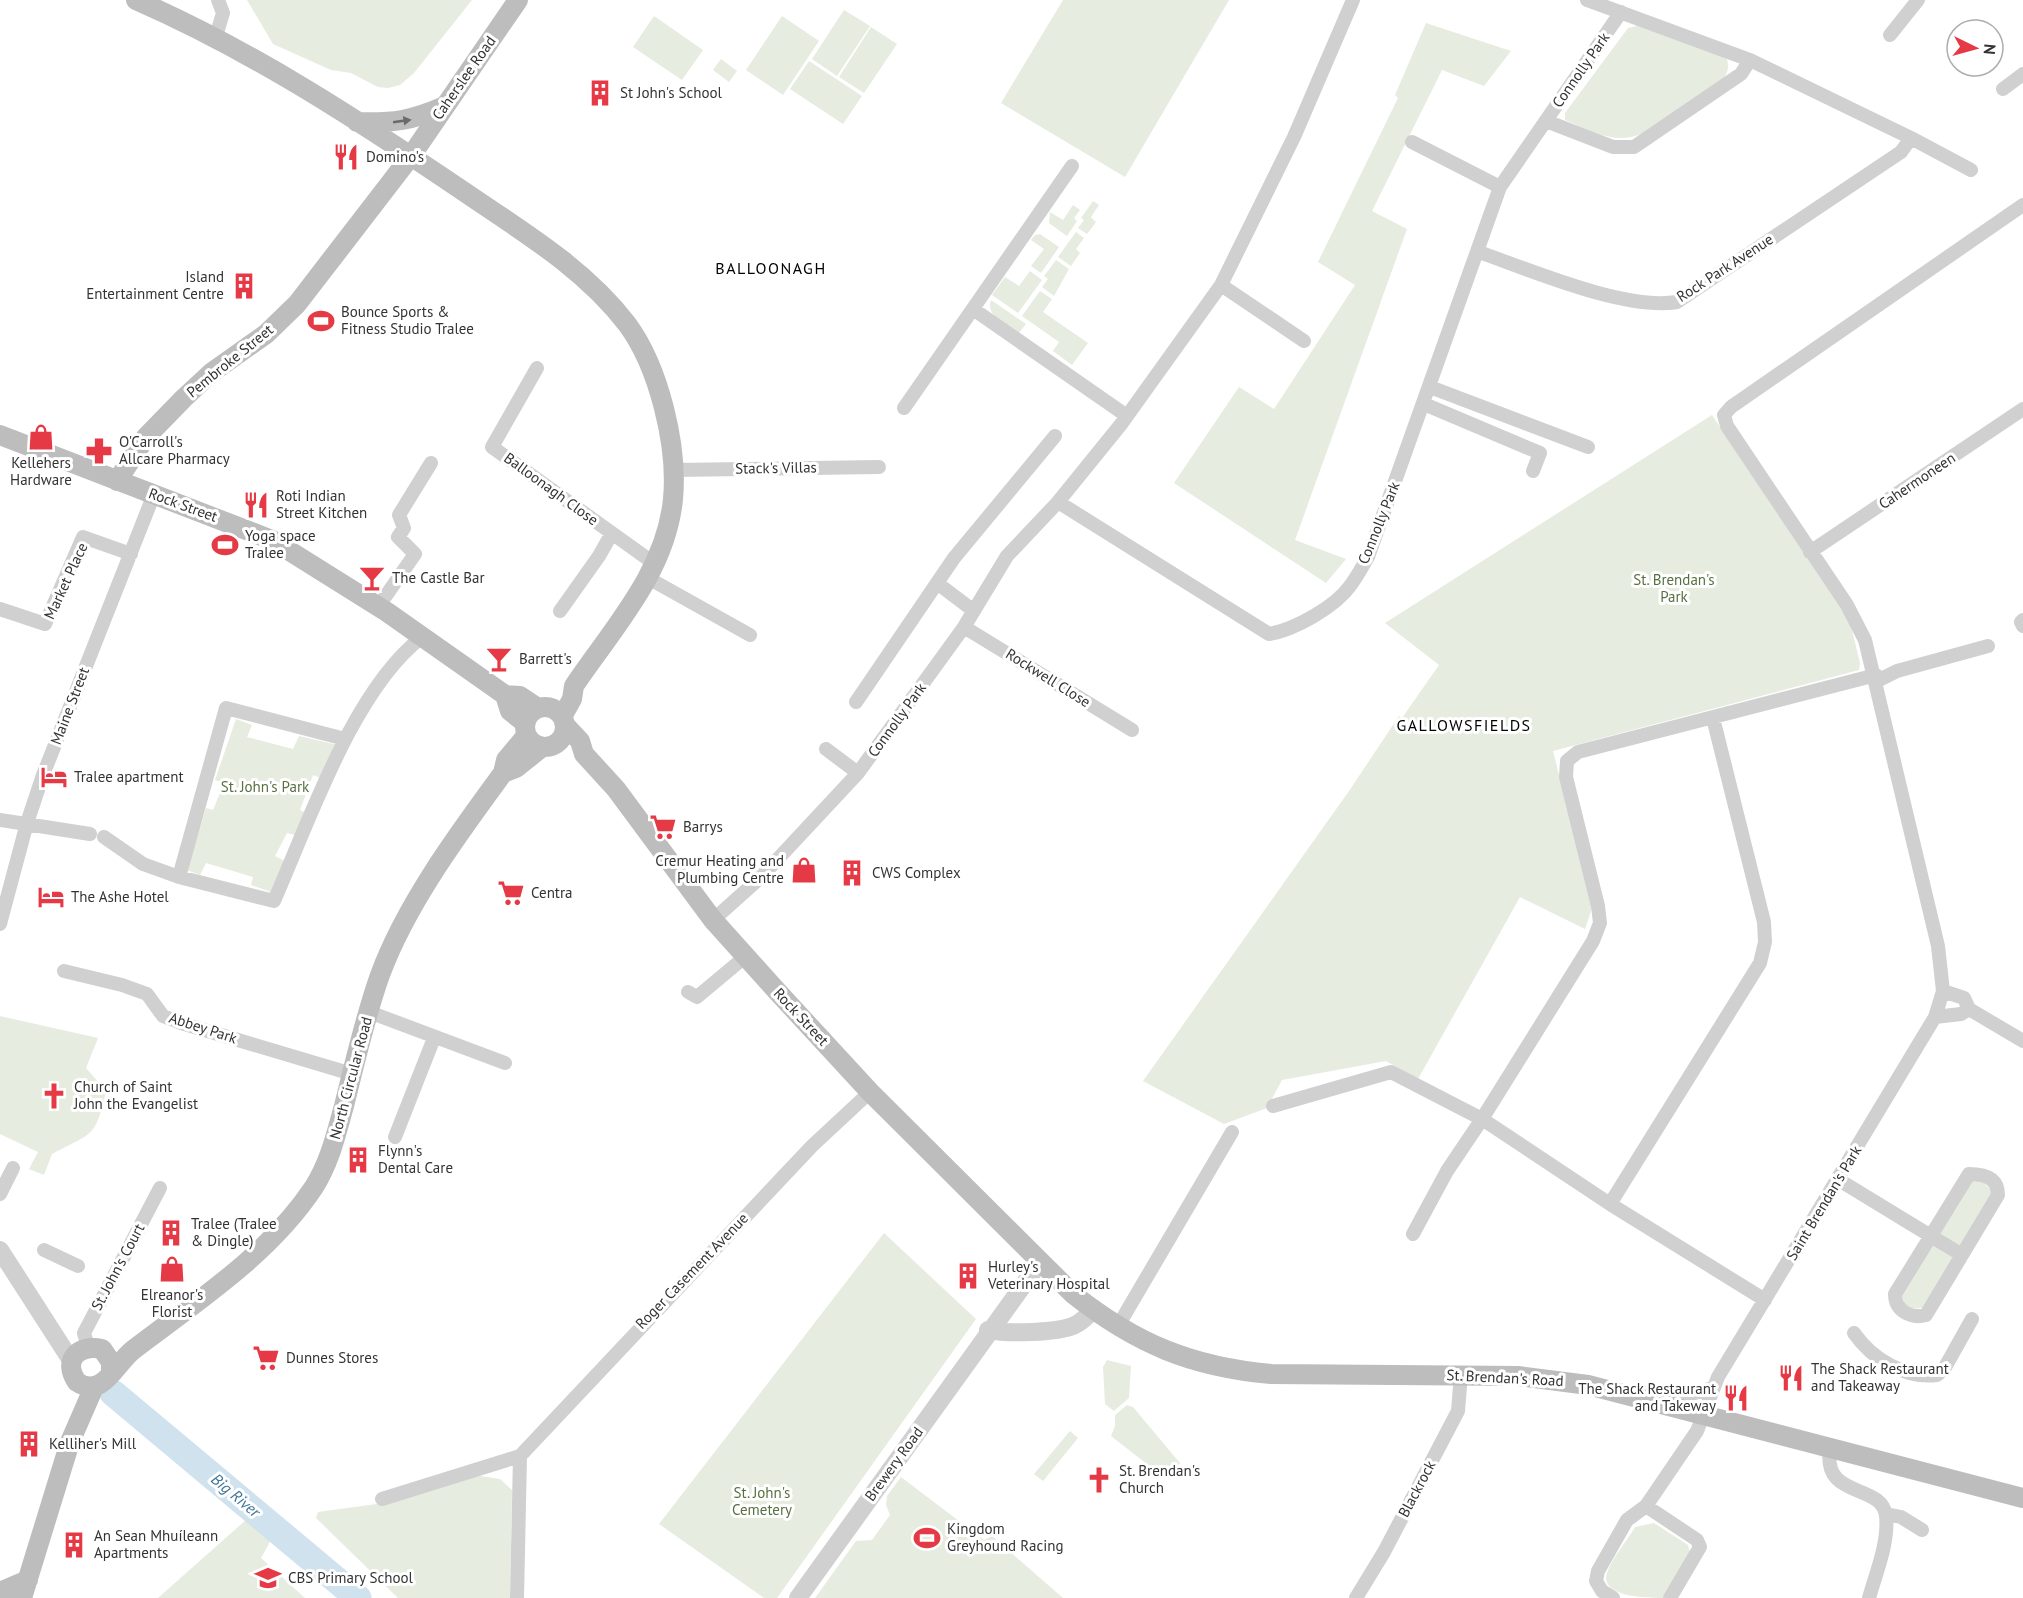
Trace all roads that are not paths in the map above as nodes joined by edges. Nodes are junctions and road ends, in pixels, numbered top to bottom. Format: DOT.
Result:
graph roads {
  1 [pos="136,0"];
  2 [pos="218,0"];
  3 [pos="518,0"];
  4 [pos="1353,0"];
  5 [pos="1587,0"];
  6 [pos="1918,0"];
  7 [pos="1621,12"];
  8 [pos="1890,35"];
  9 [pos="216,36"];
  10 [pos="1750,60"];
  11 [pos="2023,74"];
  12 [pos="2003,89"];
  13 [pos="445,106"];
  14 [pos="1546,121"];
  15 [pos="357,122"];
  16 [pos="1911,138"];
  17 [pos="1412,142"];
  18 [pos="411,156"];
  19 [pos="1072,166"];
  20 [pos="1971,170"];
  21 [pos="1500,187"];
  22 [pos="2023,205"];
  23 [pos="1479,252"];
  24 [pos="1221,285"];
  25 [pos="973,309"];
  26 [pos="1304,341"];
  27 [pos="537,368"];
  28 [pos="1430,387"];
  29 [pos="1424,404"];
  30 [pos="904,408"];
  31 [pos="2023,410"];
  32 [pos="1127,416"];
  33 [pos="0,435"];
  34 [pos="1055,436"];
  35 [pos="1588,447"];
  36 [pos="431,463"];
  37 [pos="879,467"];
  38 [pos="673,470"];
  39 [pos="1533,471"];
  40 [pos="117,481"];
  41 [pos="154,494"];
  42 [pos="1058,501"];
  43 [pos="612,533"];
  44 [pos="1810,552"];
  45 [pos="131,554"];
  46 [pos="651,571"];
  47 [pos="937,583"];
  48 [pos="378,607"];
  49 [pos="0,609"];
  50 [pos="560,611"];
  51 [pos="974,611"];
  52 [pos="2023,620"];
  53 [pos="2023,626"];
  54 [pos="964,627"];
  55 [pos="750,635"];
  56 [pos="422,637"];
  57 [pos="1988,646"];
  58 [pos="1876,678"];
  59 [pos="856,702"];
  60 [pos="1713,718"];
  61 [pos="545,726"];
  62 [pos="1132,730"];
  63 [pos="345,739"];
  64 [pos="826,749"];
  65 [pos="858,773"];
  66 [pos="0,820"];
  67 [pos="27,823"];
  68 [pos="90,834"];
  69 [pos="104,837"];
  70 [pos="179,877"];
  71 [pos="713,920"];
  72 [pos="0,924"];
  73 [pos="746,956"];
  74 [pos="64,971"];
  75 [pos="1943,991"];
  76 [pos="688,992"];
  77 [pos="1969,1009"];
  78 [pos="369,1012"];
  79 [pos="1935,1017"];
  80 [pos="434,1038"];
  81 [pos="2023,1041"];
  82 [pos="505,1064"];
  83 [pos="352,1074"];
  84 [pos="870,1092"];
  85 [pos="1273,1106"];
  86 [pos="1482,1119"];
  87 [pos="1232,1132"];
  88 [pos="395,1137"];
  89 [pos="13,1168"];
  90 [pos="1839,1180"];
  91 [pos="160,1188"];
  92 [pos="0,1194"];
  93 [pos="1610,1204"];
  94 [pos="1413,1234"];
  95 [pos="1930,1235"];
  96 [pos="0,1250"];
  97 [pos="44,1250"];
  98 [pos="1962,1255"];
  99 [pos="1040,1262"];
  100 [pos="78,1266"];
  101 [pos="1765,1300"];
  102 [pos="1094,1310"];
  103 [pos="1972,1319"];
  104 [pos="1118,1326"];
  105 [pos="988,1330"];
  106 [pos="1854,1333"];
  107 [pos="147,1340"];
  108 [pos="85,1352"];
  109 [pos="111,1372"];
  110 [pos="1461,1374"];
  111 [pos="86,1385"];
  112 [pos="1713,1388"];
  113 [pos="1668,1405"];
  114 [pos="1705,1416"];
  115 [pos="1830,1449"];
  116 [pos="519,1456"];
  117 [pos="2023,1498"];
  118 [pos="382,1499"];
  119 [pos="1646,1506"];
  120 [pos="1886,1514"];
  121 [pos="1922,1530"];
  122 [pos="25,1589"];
  123 [pos="0,1592"];
  124 [pos="517,1598"];
  125 [pos="798,1598"];
  126 [pos="1356,1598"];
  127 [pos="1613,1598"];
  128 [pos="1671,1598"];
  129 [pos="1869,1598"];
  1 -- 9 [label="main road, North Circular Road"];
  2 -- 9 [label="street"];
  3 -- 13 [label="main road, Caherslee Road"];
  4 -- 24 [label="street, Connolly Park"];
  5 -- 7 [label="street"];
  6 -- 8 [label="street"];
  7 -- 10 [label="street"];
  7 -- 14 [label="street, Connolly Park"];
  9 -- 15 [label="main road, North Circular Road"];
  10 -- 14 [label="street"];
  10 -- 16 [label="street"];
  11 -- 12 [label="street"];
  15 -- 13 [label="main road, one-way"];
  13 -- 18 [label="main road, Caherslee Road"];
  14 -- 21 [label="street, Connolly Park"];
  15 -- 18 [label="main road, North Circular Road"];
  16 -- 20 [label="street"];
  16 -- 23 [label="street, Rock Park Avenue"];
  17 -- 21 [label="street"];
  18 -- 38 [label="main road, North Circular Road"];
  18 -- 40 [label="main road, Pembroke Street"];
  19 -- 25 [label="street"];
  21 -- 23 [label="street, Connolly Park"];
  22 -- 44 [label="street"];
  23 -- 28 [label="street, Connolly Park"];
  24 -- 26 [label="street"];
  24 -- 32 [label="street, Connolly Park"];
  25 -- 30 [label="street"];
  25 -- 32 [label="street"];
  27 -- 43 [label="street, Balloonagh Close"];
  28 -- 29 [label="street, Connolly Park"];
  28 -- 35 [label="street"];
  29 -- 39 [label="street"];
  29 -- 42 [label="street, Connolly Park"];
  31 -- 44 [label="street, Cahermoneen"];
  32 -- 42 [label="street, Connolly Park"];
  33 -- 40 [label="main road, Rock Street"];
  34 -- 47 [label="street"];
  36 -- 48 [label="street"];
  37 -- 38 [label="street, Stack's Villas"];
  38 -- 46 [label="main road, North Circular Road"];
  40 -- 41 [label="main road, Rock Street"];
  41 -- 45 [label="street, Maine Street"];
  41 -- 48 [label="main road, Rock Street"];
  42 -- 51 [label="street, Connolly Park"];
  43 -- 46 [label="street, Balloonagh Close"];
  43 -- 50 [label="street"];
  44 -- 58 [label="street"];
  45 -- 49 [label="street, Market Place"];
  45 -- 67 [label="street, Maine Street"];
  46 -- 55 [label="street"];
  46 -- 61 [label="main road, North Circular Road"];
  47 -- 51 [label="street"];
  47 -- 59 [label="street"];
  48 -- 56 [label="main road, Rock Street"];
  51 -- 54 [label="street, Connolly Park"];
  52 -- 53 [label="street"];
  54 -- 62 [label="street, Rockwell Close"];
  54 -- 65 [label="street, Connolly Park"];
  56 -- 61 [label="main road, Rock Street"];
  56 -- 63 [label="street"];
  57 -- 58 [label="street"];
  58 -- 60 [label="street"];
  58 -- 75 [label="street, Saint Brendan's Park"];
  60 -- 86 [label="street"];
  60 -- 93 [label="street"];
  61 -- 71 [label="main road, Rock Street"];
  61 -- 78 [label="main road, North Circular Road"];
  63 -- 70 [label="street"];
  63 -- 70 [label="street"];
  64 -- 65 [label="street"];
  65 -- 71 [label="street, Connolly Park"];
  66 -- 67 [label="street"];
  67 -- 68 [label="street"];
  67 -- 72 [label="street, Maine Street"];
  69 -- 70 [label="street"];
  71 -- 73 [label="main road, Rock Street"];
  73 -- 76 [label="street"];
  73 -- 84 [label="main road, Rock Street"];
  74 -- 83 [label="street, Abbey Park"];
  75 -- 77 [label="street"];
  75 -- 79 [label="street, Saint Brendan's Park"];
  77 -- 79 [label="street"];
  77 -- 81 [label="street"];
  78 -- 80 [label="street"];
  78 -- 83 [label="main road, North Circular Road"];
  79 -- 90 [label="street, Saint Brendan's Park"];
  80 -- 82 [label="street"];
  80 -- 88 [label="street"];
  83 -- 107 [label="main road, North Circular Road"];
  84 -- 99 [label="main road, Rock Street"];
  84 -- 116 [label="street, Roger Casement Avenue"];
  85 -- 86 [label="street"];
  86 -- 93 [label="street"];
  86 -- 94 [label="street"];
  87 -- 104 [label="street"];
  89 -- 92 [label="street"];
  90 -- 95 [label="street"];
  90 -- 101 [label="street, Saint Brendan's Park"];
  91 -- 108 [label="street, St. John's Court"];
  93 -- 101 [label="street"];
  95 -- 98 [label="street"];
  95 -- 98 [label="street"];
  95 -- 98 [label="street"];
  96 -- 108 [label="street"];
  97 -- 100 [label="street"];
  99 -- 102 [label="main road, St. Brendan's Road"];
  99 -- 105 [label="street, Brewery Road"];
  101 -- 112 [label="street, Saint Brendan's Park"];
  102 -- 104 [label="main road, St. Brendan's Road"];
  102 -- 105 [label="street"];
  103 -- 106 [label="street"];
  104 -- 110 [label="main road, St. Brendan's Road"];
  105 -- 125 [label="street, Brewery Road"];
  107 -- 108 [label="main road, North Circular Road"];
  107 -- 109 [label="main road, North Circular Road"];
  108 -- 109 [label="main road"];
  108 -- 111 [label="main road"];
  109 -- 111 [label="main road"];
  110 -- 113 [label="main road, St. Brendan's Road"];
  110 -- 126 [label="street, Blackrock"];
  111 -- 122 [label="main road"];
  112 -- 113 [label="street"];
  112 -- 114 [label="street, Saint Brendan's Park"];
  113 -- 114 [label="main road, St. Brendan's Road"];
  114 -- 115 [label="main road, St. Brendan's Road"];
  114 -- 119 [label="street, Saint Brendan's Park"];
  115 -- 117 [label="main road, St. Brendan's Road"];
  115 -- 120 [label="street"];
  116 -- 118 [label="street, Roger Casement Avenue"];
  116 -- 124 [label="street"];
  119 -- 127 [label="street, Saint Brendan's Park"];
  119 -- 128 [label="street"];
  120 -- 121 [label="street"];
  120 -- 129 [label="street"];
  122 -- 123 [label="main road"];
}
